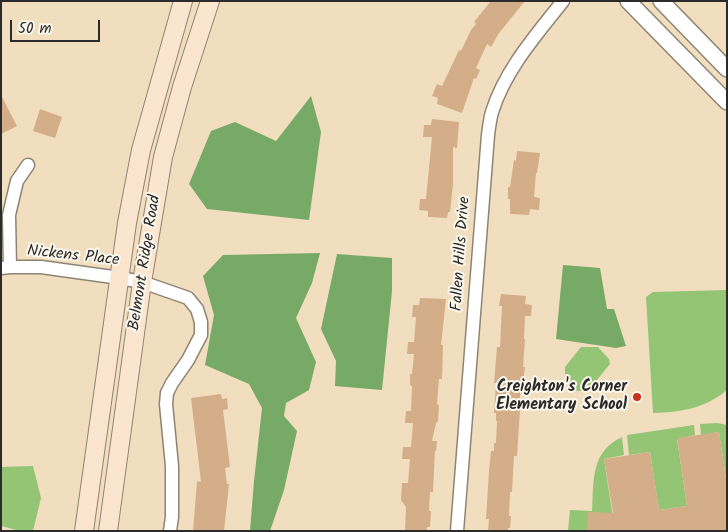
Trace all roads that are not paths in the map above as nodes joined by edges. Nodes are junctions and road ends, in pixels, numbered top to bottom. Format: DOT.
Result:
graph roads {
  1 [pos="183,1"];
  2 [pos="210,1"];
  3 [pos="563,1"];
  4 [pos="628,1"];
  5 [pos="661,1"];
  6 [pos="727,70"];
  7 [pos="727,102"];
  8 [pos="28,165"];
  9 [pos="5,268"];
  10 [pos="120,278"];
  11 [pos="142,282"];
  12 [pos="84,531"];
  13 [pos="108,531"];
  14 [pos="170,531"];
  15 [pos="457,531"];
  1 -- 10 [label="main road, Belmont Ridge Road"];
  2 -- 11 [label="main road, Belmont Ridge Road"];
  3 -- 15 [label="street, Fallen Hills Drive"];
  4 -- 7 [label="street"];
  5 -- 6 [label="street"];
  8 -- 9 [label="street"];
  9 -- 10 [label="street, Nickens Place"];
  10 -- 11 [label="street, Nickens Place"];
  10 -- 12 [label="main road, Belmont Ridge Road"];
  11 -- 13 [label="main road, Belmont Ridge Road"];
  11 -- 14 [label="street, Nickens Place"];
}
